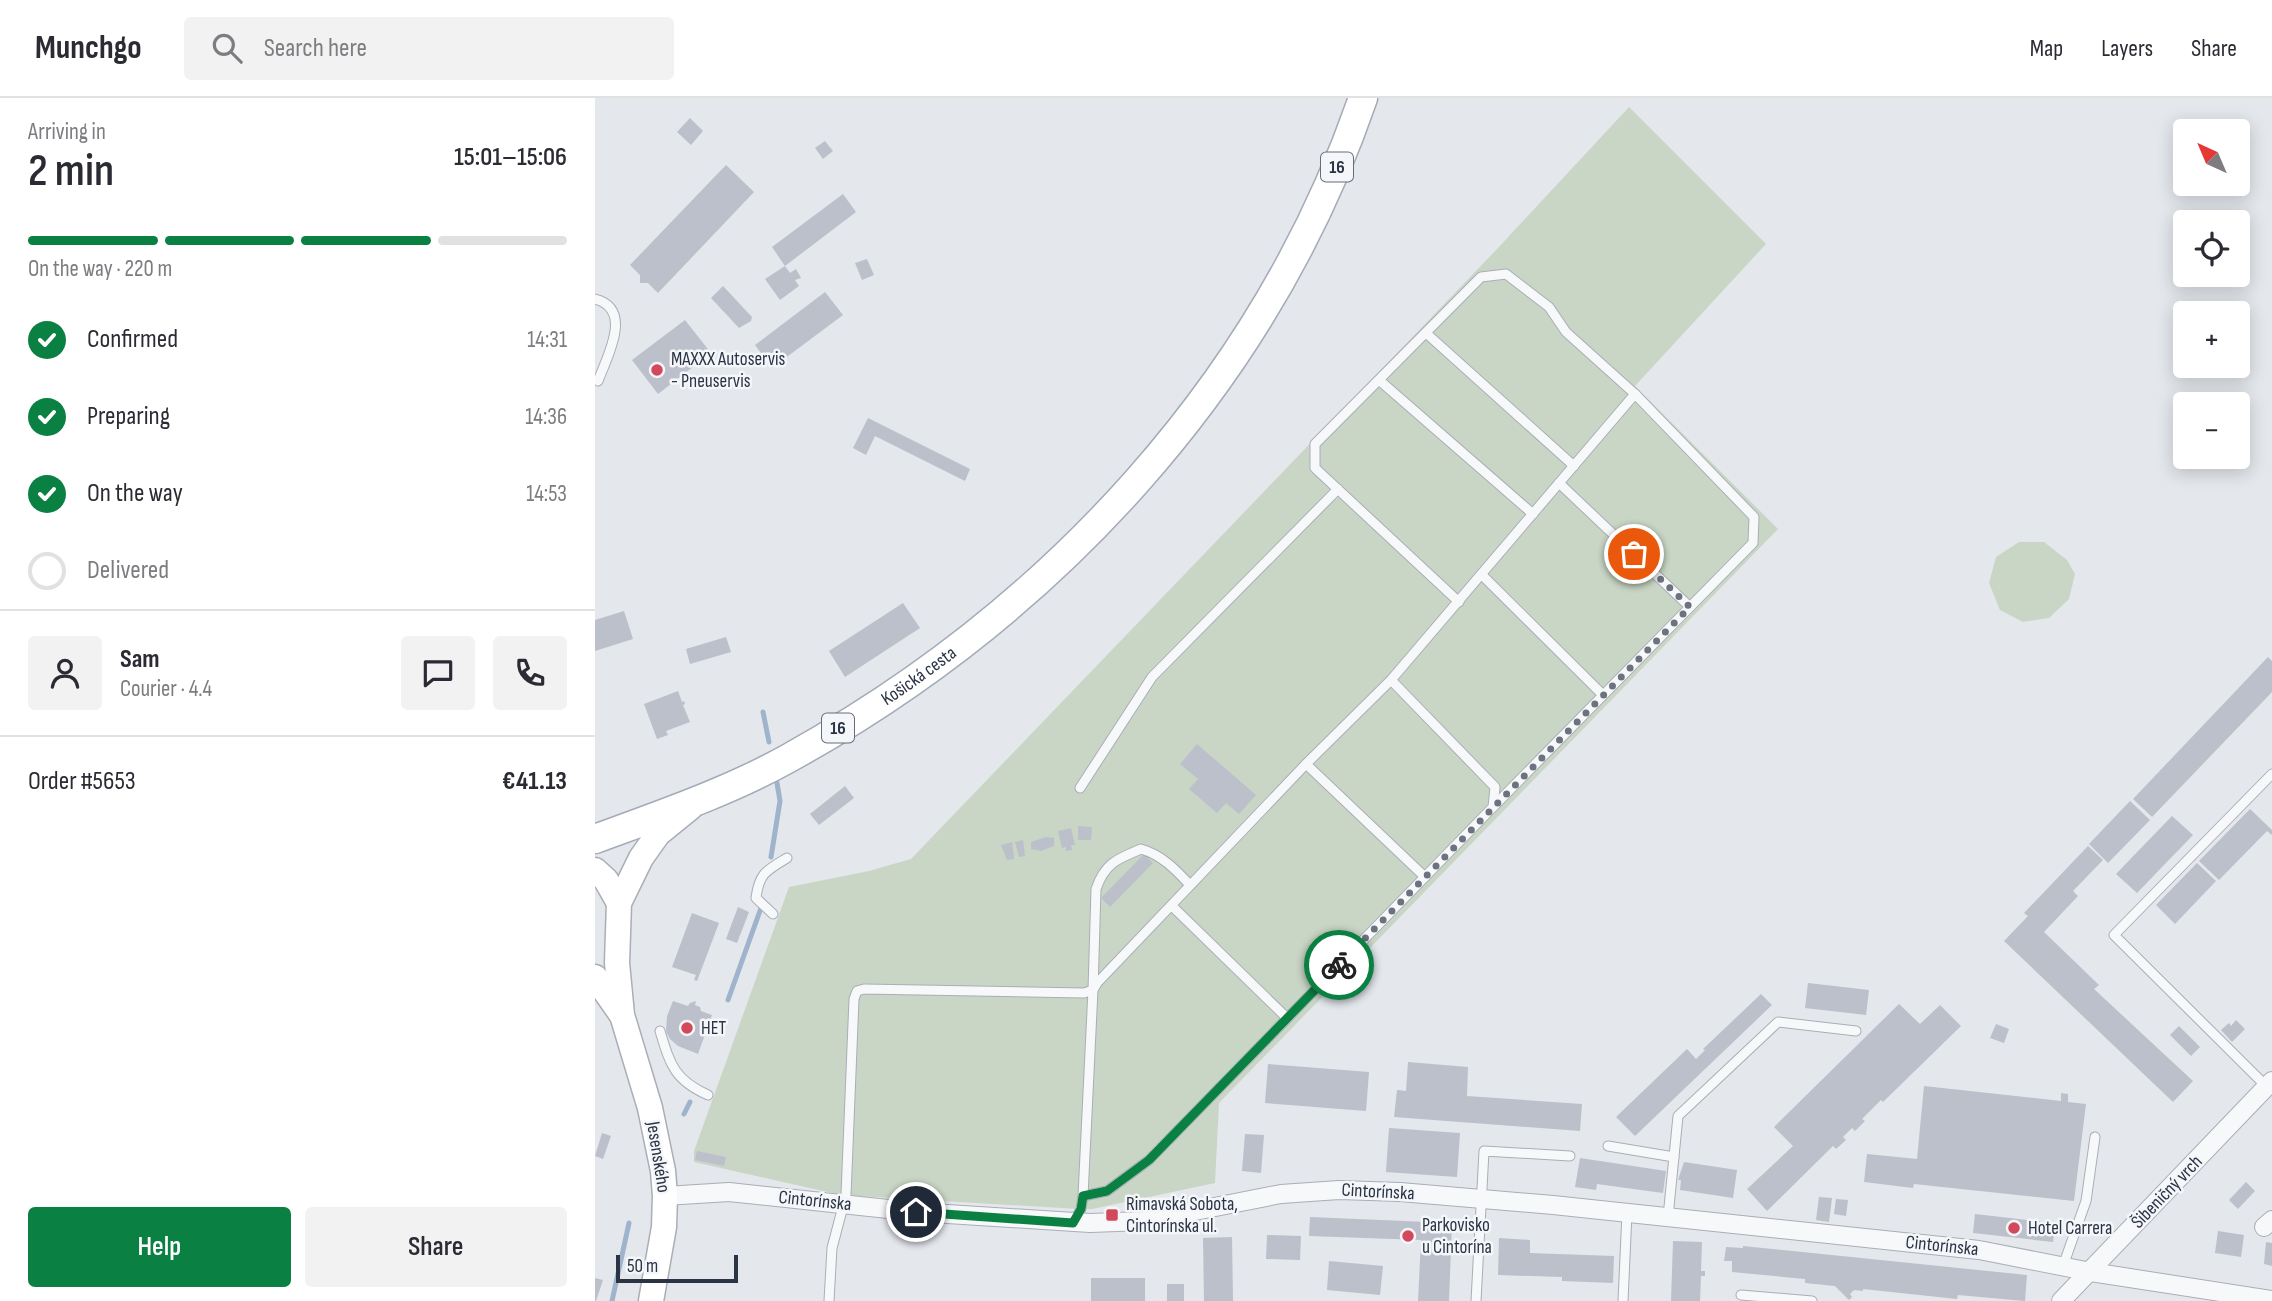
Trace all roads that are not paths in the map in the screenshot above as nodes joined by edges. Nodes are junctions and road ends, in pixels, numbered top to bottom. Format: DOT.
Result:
graph roads {
  1 [pos="1363,98"];
  2 [pos="595,299"];
  3 [pos="1426,333"];
  4 [pos="1379,380"];
  5 [pos="598,381"];
  6 [pos="1635,394"];
  7 [pos="1574,466"];
  8 [pos="1559,482"];
  9 [pos="1338,489"];
  10 [pos="1533,514"];
  11 [pos="1482,575"];
  12 [pos="1459,602"];
  13 [pos="1690,607"];
  14 [pos="1391,680"];
  15 [pos="1603,695"];
  16 [pos="1306,764"];
  17 [pos="2272,774"];
  18 [pos="1080,788"];
  19 [pos="698,800"];
  20 [pos="1493,807"];
  21 [pos="595,839"];
  22 [pos="787,858"];
  23 [pos="595,870"];
  24 [pos="1425,877"];
  25 [pos="1190,885"];
  26 [pos="619,902"];
  27 [pos="1172,906"];
  28 [pos="773,914"];
  29 [pos="595,977"];
  30 [pos="1093,990"];
  31 [pos="622,1015"];
  32 [pos="1287,1018"];
  33 [pos="660,1031"];
  34 [pos="1856,1031"];
  35 [pos="2269,1084"];
  36 [pos="708,1095"];
  37 [pos="2095,1137"];
  38 [pos="1608,1146"];
  39 [pos="1570,1156"];
  40 [pos="1674,1157"];
  41 [pos="665,1196"];
  42 [pos="1083,1196"];
  43 [pos="1481,1199"];
  44 [pos="843,1205"];
  45 [pos="1627,1213"];
  46 [pos="1668,1217"];
  47 [pos="1073,1223"];
  48 [pos="2063,1266"];
  49 [pos="2091,1272"];
  50 [pos="1741,1294"];
  51 [pos="2272,1300"];
  52 [pos="651,1301"];
  53 [pos="829,1301"];
  54 [pos="1476,1301"];
  55 [pos="1623,1301"];
  56 [pos="1812,1301"];
  57 [pos="2061,1301"];
  1 -- 19 [label="main road, Košická cesta / 16"];
  2 -- 5 [label="lane"];
  3 -- 4 [label="lane"];
  3 -- 6 [label="lane"];
  3 -- 7 [label="lane"];
  4 -- 9 [label="lane"];
  4 -- 10 [label="lane"];
  6 -- 7 [label="lane"];
  6 -- 13 [label="lane"];
  7 -- 8 [label="lane"];
  8 -- 10 [label="lane"];
  8 -- 13 [label="lane"];
  9 -- 12 [label="lane"];
  9 -- 18 [label="lane"];
  10 -- 11 [label="lane"];
  11 -- 12 [label="lane"];
  11 -- 15 [label="lane"];
  12 -- 14 [label="lane"];
  13 -- 15 [label="lane"];
  14 -- 16 [label="lane"];
  14 -- 20 [label="lane"];
  15 -- 20 [label="lane"];
  16 -- 24 [label="lane"];
  16 -- 25 [label="lane"];
  17 -- 35 [label="lane"];
  19 -- 21 [label="main road, Košická cesta / 16"];
  19 -- 26 [label="street"];
  20 -- 24 [label="lane"];
  22 -- 28 [label="lane"];
  23 -- 26 [label="street"];
  24 -- 32 [label="lane"];
  25 -- 27 [label="lane"];
  25 -- 30 [label="lane"];
  26 -- 31 [label="street"];
  27 -- 30 [label="lane"];
  27 -- 32 [label="lane"];
  29 -- 31 [label="street"];
  30 -- 42 [label="lane"];
  30 -- 44 [label="lane"];
  31 -- 41 [label="street, Jesenského"];
  32 -- 42 [label="lane"];
  33 -- 36 [label="lane"];
  34 -- 40 [label="lane"];
  35 -- 49 [label="street, Šibeničný vrch"];
  37 -- 48 [label="lane"];
  38 -- 40 [label="lane"];
  39 -- 43 [label="lane"];
  40 -- 46 [label="lane"];
  41 -- 44 [label="street, Cintorínska"];
  41 -- 52 [label="street, Jesenského"];
  42 -- 47 [label="lane"];
  43 -- 45 [label="street, Cintorínska"];
  43 -- 47 [label="street, Cintorínska"];
  43 -- 54 [label="lane"];
  44 -- 47 [label="street, Cintorínska"];
  44 -- 53 [label="lane"];
  45 -- 46 [label="street, Cintorínska"];
  45 -- 55 [label="lane"];
  46 -- 48 [label="street, Cintorínska"];
  48 -- 49 [label="street, Cintorínska"];
  49 -- 51 [label="street, Cintorínska"];
  49 -- 57 [label="street, Šibeničný vrch"];
  50 -- 56 [label="lane"];
}
